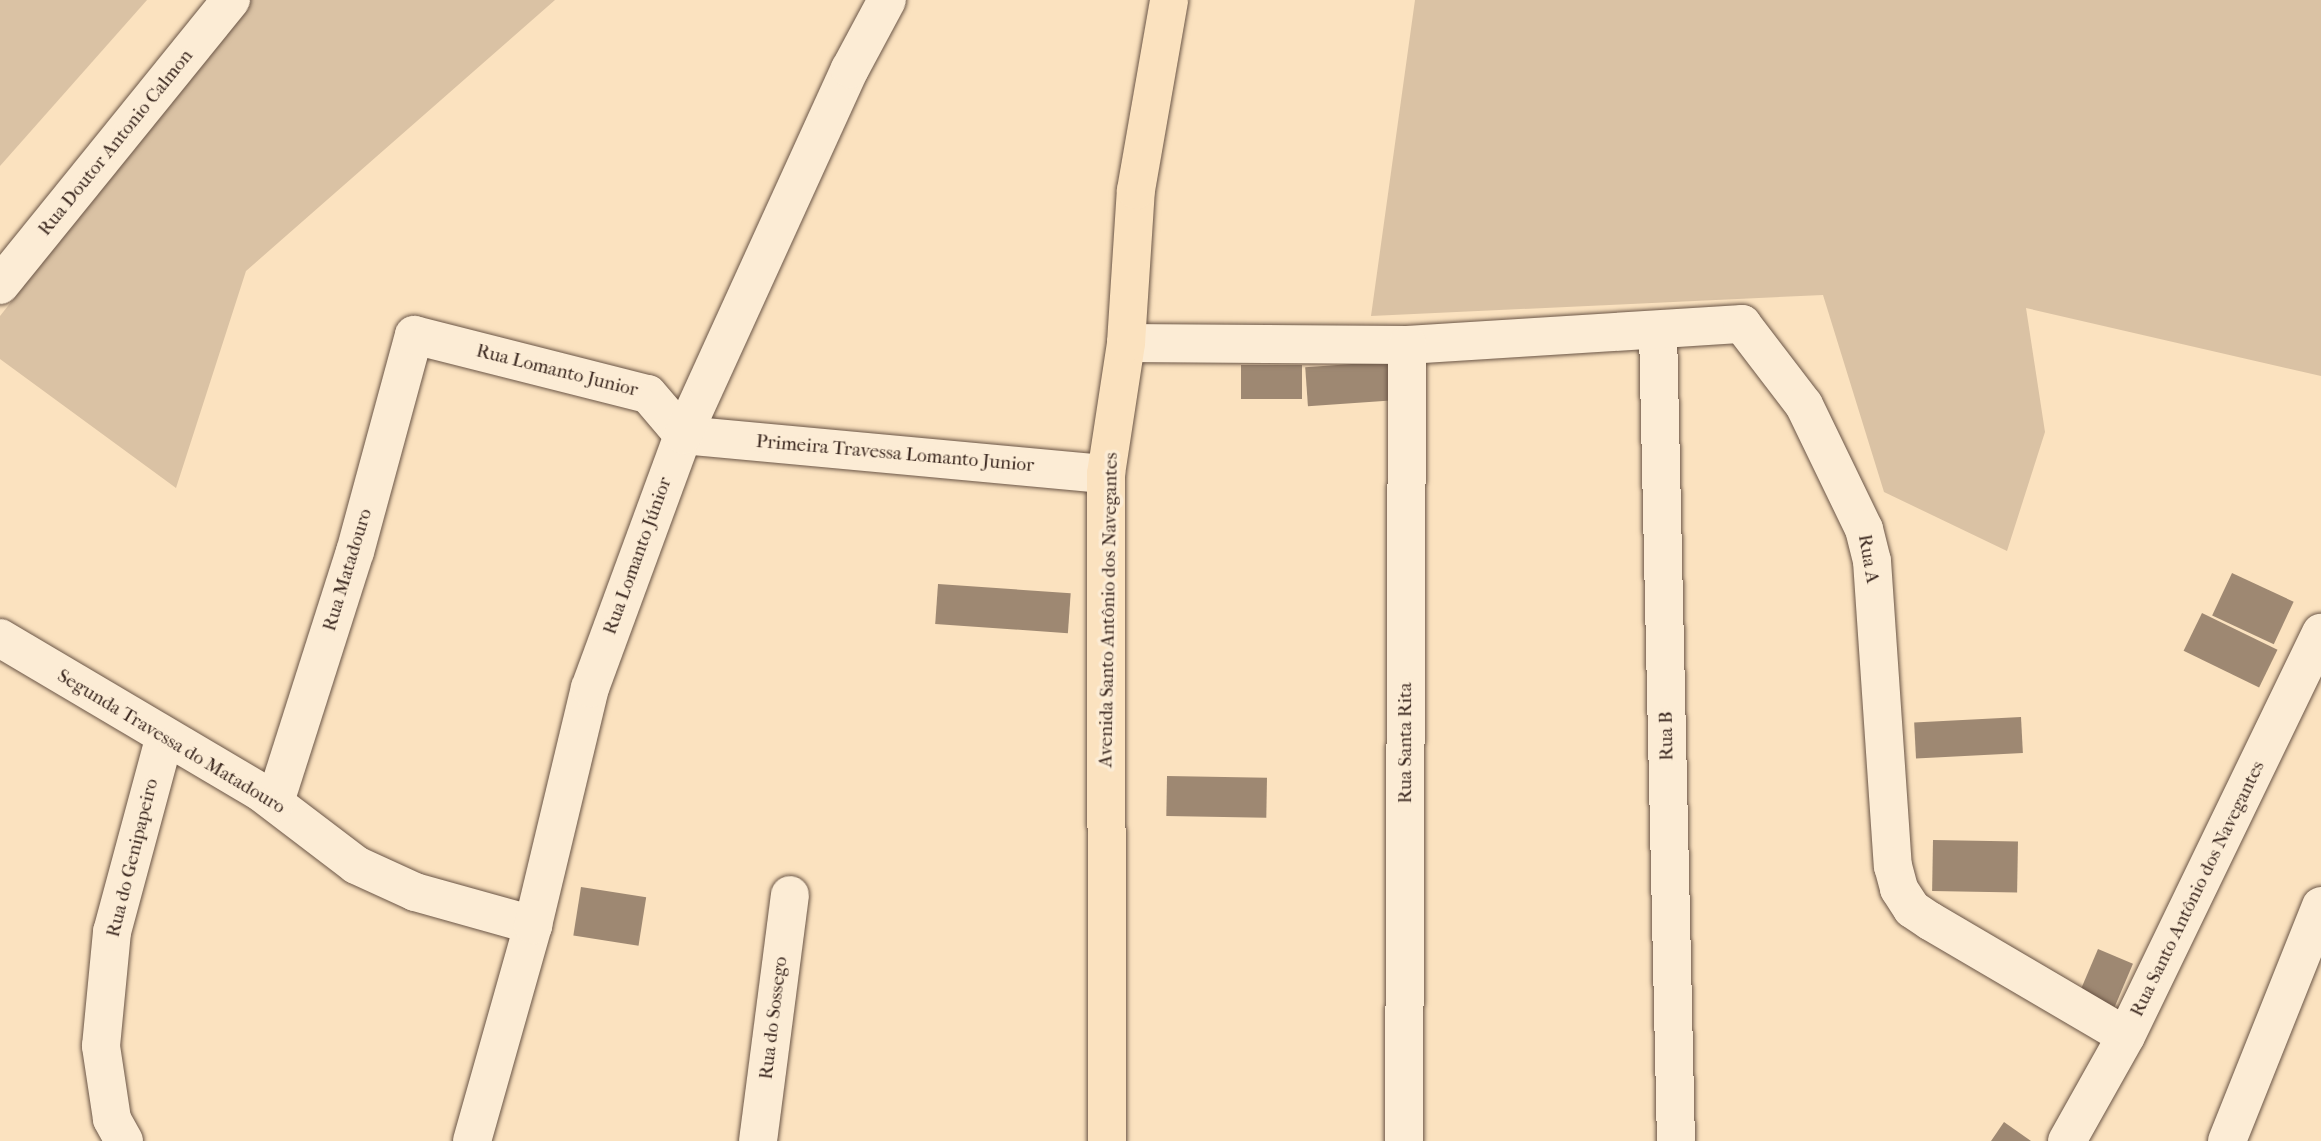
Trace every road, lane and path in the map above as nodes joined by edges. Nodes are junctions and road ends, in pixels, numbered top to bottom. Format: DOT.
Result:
graph roads {
  1 [pos="231,0"];
  2 [pos="887,0"];
  3 [pos="1169,0"];
  4 [pos="0,285"];
  5 [pos="1658,331"];
  6 [pos="414,335"];
  7 [pos="1126,343"];
  8 [pos="1407,345"];
  9 [pos="683,435"];
  10 [pos="1107,474"];
  11 [pos="2321,633"];
  12 [pos="0,638"];
  13 [pos="164,739"];
  14 [pos="275,802"];
  15 [pos="790,895"];
  16 [pos="2321,906"];
  17 [pos="533,925"];
  18 [pos="2126,1036"];
  19 [pos="124,1141"];
  20 [pos="472,1141"];
  21 [pos="758,1141"];
  22 [pos="1107,1141"];
  23 [pos="1404,1141"];
  24 [pos="1676,1141"];
  25 [pos="2067,1141"];
  26 [pos="2227,1141"];
  1 -- 4 [label="street, Rua Doutor Antonio Calmon"];
  2 -- 9 [label="street, Rua Lomanto Júnior"];
  3 -- 7 [label="main road, Avenida Santo Antônio dos Navegantes"];
  5 -- 8 [label="street, Rua A"];
  5 -- 18 [label="street, Rua A"];
  5 -- 24 [label="street, Rua B"];
  6 -- 9 [label="street, Rua Lomanto Junior"];
  6 -- 14 [label="street, Rua Matadouro"];
  7 -- 8 [label="street, Rua A"];
  7 -- 10 [label="main road, Avenida Santo Antônio dos Navegantes"];
  8 -- 23 [label="street, Rua Santa Rita"];
  9 -- 10 [label="street, Primeira Travessa Lomanto Junior"];
  9 -- 17 [label="street, Rua Lomanto Júnior"];
  10 -- 22 [label="main road, Avenida Santo Antônio dos Navegantes"];
  11 -- 18 [label="street, Rua Santo Antônio dos Navegantes"];
  12 -- 13 [label="street, Segunda Travessa do Matadouro"];
  13 -- 14 [label="street, Segunda Travessa do Matadouro"];
  13 -- 19 [label="street, Rua do Genipapeiro"];
  14 -- 17 [label="street, Segunda Travessa do Matadouro"];
  15 -- 21 [label="street, Rua do Sossego"];
  16 -- 26 [label="street"];
  17 -- 20 [label="street, Rua Lomanto Júnior"];
  18 -- 25 [label="street, Rua Santo Antônio dos Navegantes"];
}
